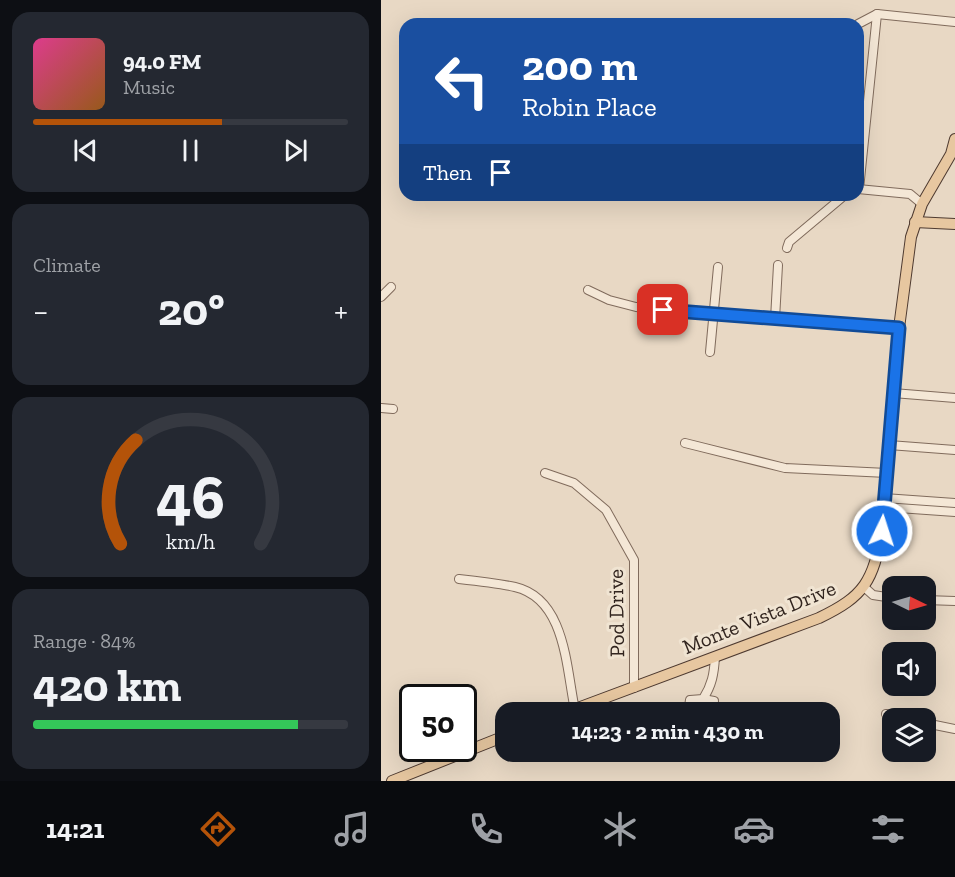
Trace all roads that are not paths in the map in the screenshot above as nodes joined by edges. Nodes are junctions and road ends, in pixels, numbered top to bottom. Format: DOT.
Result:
graph roads {
  1 [pos="877,14"];
  2 [pos="864,21"];
  3 [pos="955,22"];
  4 [pos="869,114"];
  5 [pos="864,122"];
  6 [pos="955,139"];
  7 [pos="864,148"];
  8 [pos="864,190"];
  9 [pos="839,201"];
  10 [pos="922,204"];
  11 [pos="915,222"];
  12 [pos="955,224"];
  13 [pos="787,248"];
  14 [pos="778,265"];
  15 [pos="719,267"];
  16 [pos="391,287"];
  17 [pos="588,290"];
  18 [pos="381,297"];
  19 [pos="714,314"];
  20 [pos="774,319"];
  21 [pos="899,328"];
  22 [pos="710,352"];
  23 [pos="893,393"];
  24 [pos="955,398"];
  25 [pos="381,408"];
  26 [pos="393,409"];
  27 [pos="685,442"];
  28 [pos="889,445"];
  29 [pos="955,450"];
  30 [pos="545,473"];
  31 [pos="887,473"];
  32 [pos="884,502"];
  33 [pos="955,504"];
  34 [pos="955,512"];
  35 [pos="459,579"];
  36 [pos="864,587"];
  37 [pos="882,596"];
  38 [pos="936,600"];
  39 [pos="955,601"];
  40 [pos="715,657"];
  41 [pos="635,688"];
  42 [pos="703,699"];
  43 [pos="570,702"];
  44 [pos="596,702"];
  45 [pos="690,702"];
  46 [pos="714,702"];
  47 [pos="936,725"];
  48 [pos="955,729"];
  49 [pos="495,740"];
  50 [pos="392,781"];
  1 -- 2 [label="street"];
  1 -- 3 [label="street"];
  1 -- 4 [label="street"];
  4 -- 5 [label="street"];
  4 -- 7 [label="street"];
  6 -- 10 [label="main road, Monte Vista Drive"];
  8 -- 10 [label="street"];
  9 -- 13 [label="street"];
  10 -- 11 [label="main road, Monte Vista Drive"];
  11 -- 12 [label="main road"];
  11 -- 21 [label="main road, Monte Vista Drive"];
  14 -- 20 [label="street"];
  15 -- 19 [label="street"];
  16 -- 18 [label="street"];
  17 -- 19 [label="street"];
  19 -- 20 [label="street"];
  19 -- 22 [label="street"];
  20 -- 21 [label="street"];
  21 -- 23 [label="main road, Monte Vista Drive"];
  23 -- 24 [label="street"];
  23 -- 28 [label="main road, Monte Vista Drive"];
  25 -- 26 [label="street"];
  27 -- 31 [label="street"];
  28 -- 29 [label="street"];
  28 -- 31 [label="main road, Monte Vista Drive"];
  30 -- 41 [label="street, Pod Drive"];
  31 -- 32 [label="main road, Monte Vista Drive"];
  32 -- 33 [label="street"];
  32 -- 34 [label="street"];
  32 -- 36 [label="main road, Monte Vista Drive"];
  35 -- 43 [label="street"];
  36 -- 37 [label="street"];
  36 -- 40 [label="main road, Monte Vista Drive"];
  38 -- 39 [label="street"];
  40 -- 41 [label="main road, Monte Vista Drive"];
  40 -- 42 [label="street"];
  41 -- 44 [label="main road, Monte Vista Drive"];
  42 -- 45 [label="street"];
  42 -- 46 [label="street"];
  47 -- 48 [label="street"];
  49 -- 50 [label="main road"];
}
